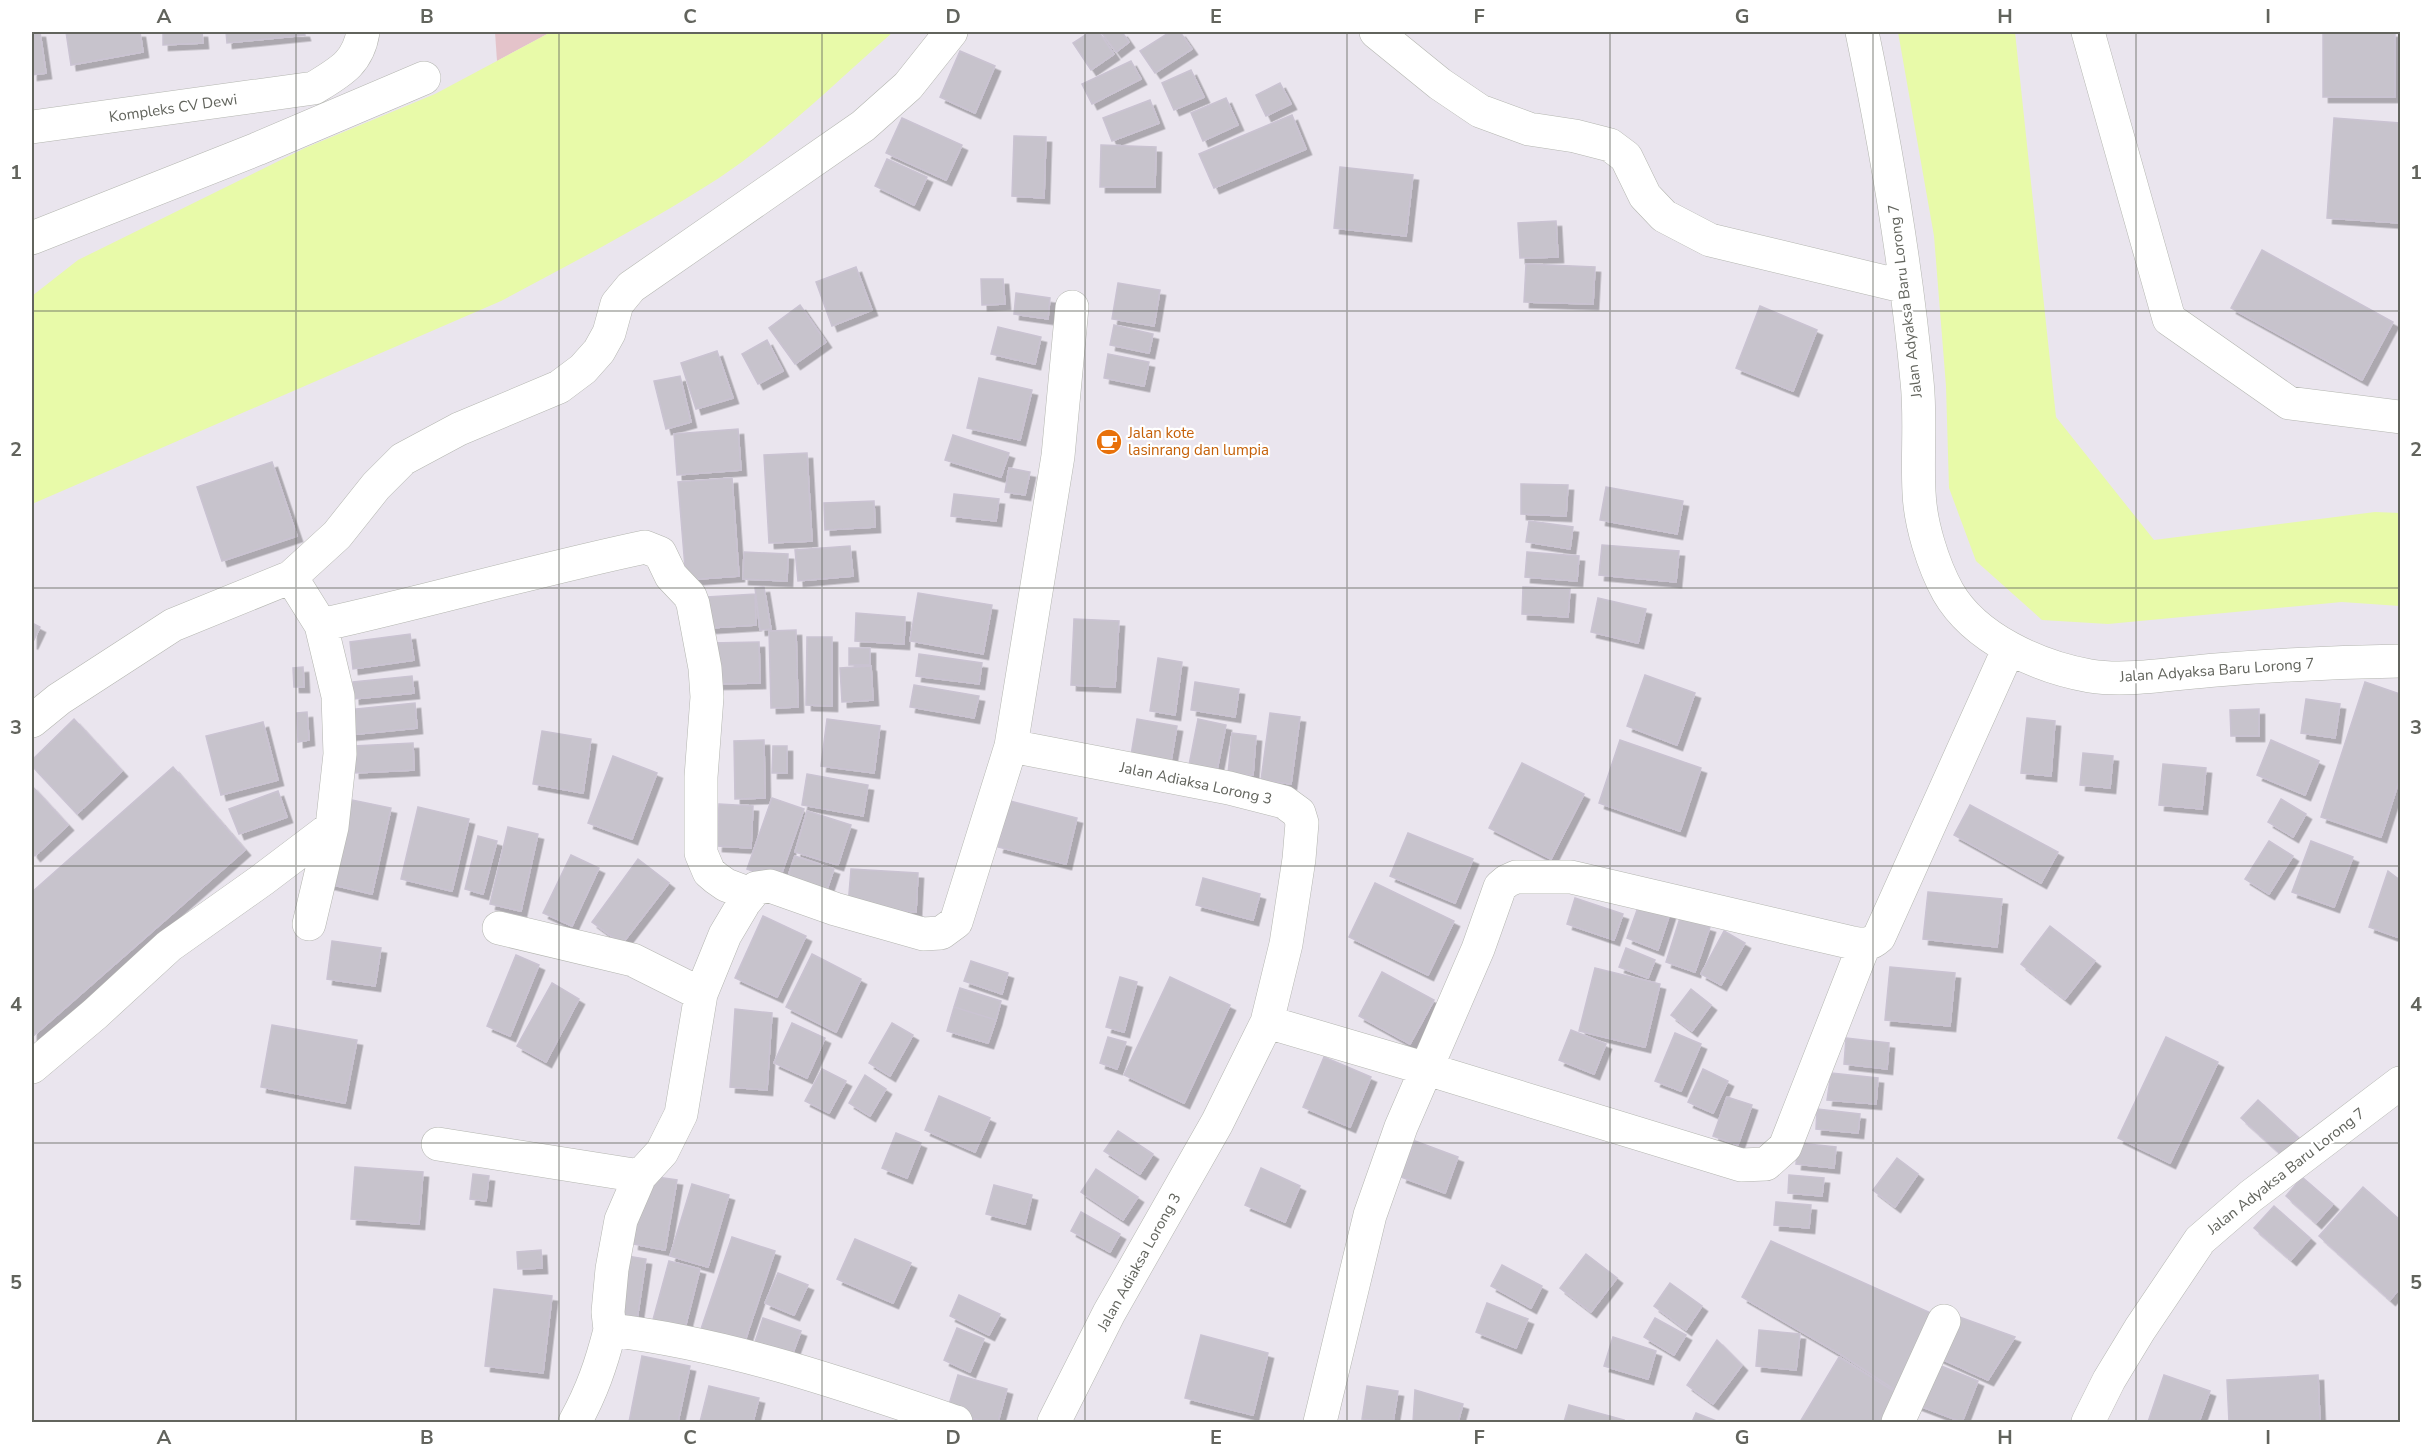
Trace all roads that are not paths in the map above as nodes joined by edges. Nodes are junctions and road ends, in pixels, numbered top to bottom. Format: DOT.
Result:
graph roads {
  1 [pos="363,32"];
  2 [pos="951,32"];
  3 [pos="1376,32"];
  4 [pos="1862,32"];
  5 [pos="2088,32"];
  6 [pos="424,78"];
  7 [pos="32,127"];
  8 [pos="32,238"];
  9 [pos="1906,287"];
  10 [pos="1072,307"];
  11 [pos="2400,417"];
  12 [pos="291,577"];
  13 [pos="321,625"];
  14 [pos="2009,648"];
  15 [pos="2400,661"];
  16 [pos="32,721"];
  17 [pos="1011,746"];
  18 [pos="332,827"];
  19 [pos="750,894"];
  20 [pos="309,924"];
  21 [pos="499,928"];
  22 [pos="1864,945"];
  23 [pos="701,994"];
  24 [pos="1275,1024"];
  25 [pos="32,1067"];
  26 [pos="1427,1069"];
  27 [pos="2400,1083"];
  28 [pos="438,1144"];
  29 [pos="640,1176"];
  30 [pos="1944,1321"];
  31 [pos="610,1330"];
  32 [pos="575,1422"];
  33 [pos="956,1422"];
  34 [pos="1054,1422"];
  35 [pos="1320,1422"];
  36 [pos="1898,1422"];
  37 [pos="2088,1422"];
  1 -- 7 [label="street, Kompleks CV Dewi"];
  2 -- 12 [label="street"];
  3 -- 9 [label="street"];
  4 -- 9 [label="street, Jalan Adyaksa Baru Lorong 7"];
  5 -- 11 [label="street"];
  6 -- 8 [label="street"];
  9 -- 14 [label="street, Jalan Adyaksa Baru Lorong 7"];
  10 -- 17 [label="street"];
  12 -- 13 [label="street"];
  12 -- 16 [label="street"];
  13 -- 18 [label="street"];
  13 -- 19 [label="street"];
  14 -- 15 [label="street, Jalan Adyaksa Baru Lorong 7"];
  14 -- 22 [label="street"];
  17 -- 19 [label="street"];
  17 -- 24 [label="street, Jalan Adiaksa Lorong 3"];
  18 -- 20 [label="street"];
  18 -- 25 [label="street"];
  19 -- 23 [label="street"];
  21 -- 23 [label="street"];
  22 -- 26 [label="street"];
  22 -- 26 [label="street"];
  23 -- 29 [label="street"];
  24 -- 26 [label="street"];
  24 -- 34 [label="street, Jalan Adiaksa Lorong 3"];
  26 -- 35 [label="street"];
  27 -- 37 [label="street, Jalan Adyaksa Baru Lorong 7"];
  28 -- 29 [label="street"];
  29 -- 31 [label="street"];
  30 -- 36 [label="street"];
  31 -- 32 [label="street"];
  31 -- 33 [label="street"];
}
